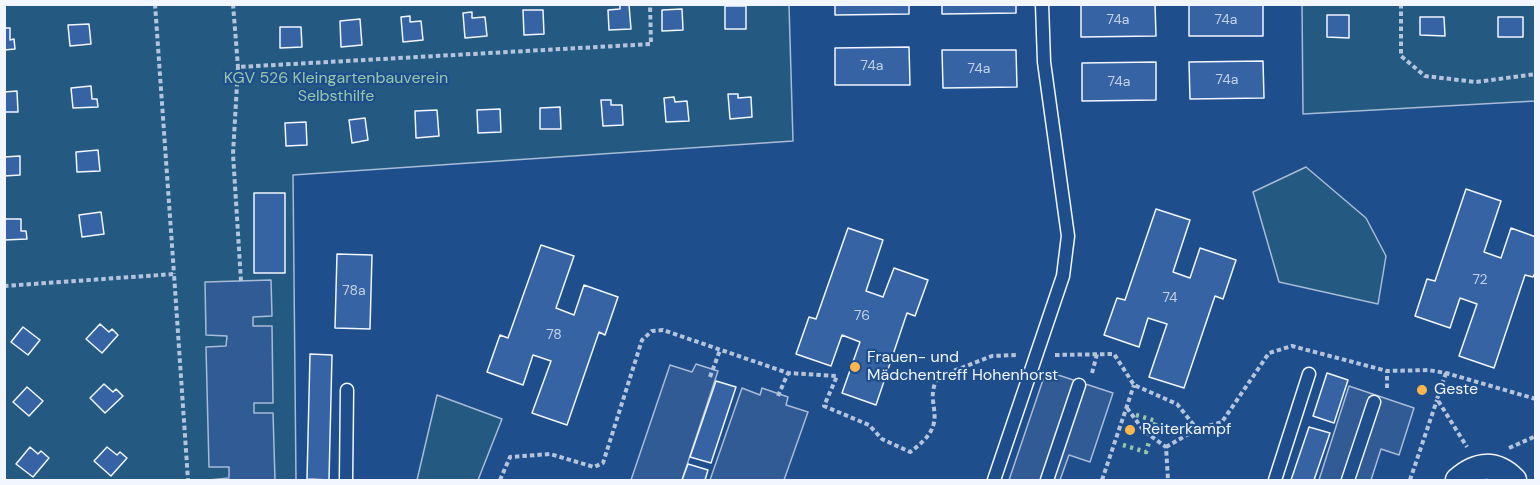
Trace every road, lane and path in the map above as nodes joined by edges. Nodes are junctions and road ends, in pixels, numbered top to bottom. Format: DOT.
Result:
graph roads {
  1 [pos="155,4"];
  2 [pos="233,4"];
  3 [pos="650,4"];
  4 [pos="1042,4"];
  5 [pos="1401,4"];
  6 [pos="238,67"];
  7 [pos="1536,74"];
  8 [pos="174,274"];
  9 [pos="241,281"];
  10 [pos="4,286"];
  11 [pos="720,350"];
  12 [pos="1036,355"];
  13 [pos="788,373"];
  14 [pos="1446,373"];
  15 [pos="1309,374"];
  16 [pos="710,377"];
  17 [pos="1079,385"];
  18 [pos="1134,385"];
  19 [pos="347,390"];
  20 [pos="778,396"];
  21 [pos="1437,399"];
  22 [pos="1536,399"];
  23 [pos="1374,402"];
  24 [pos="1126,407"];
  25 [pos="1197,429"];
  26 [pos="1166,447"];
  27 [pos="1480,466"];
  28 [pos="188,480"];
  29 [pos="346,480"];
  30 [pos="500,480"];
  31 [pos="994,480"];
  32 [pos="1047,480"];
  33 [pos="1102,480"];
  34 [pos="1168,480"];
  35 [pos="1275,480"];
  36 [pos="1348,480"];
  37 [pos="1410,480"];
  38 [pos="1458,480"];
  39 [pos="1514,480"];
  1 -- 8 [label="path"];
  2 -- 6 [label="path"];
  3 -- 6 [label="path"];
  4 -- 12 [label="lane"];
  5 -- 7 [label="path"];
  6 -- 9 [label="path"];
  8 -- 10 [label="path"];
  8 -- 28 [label="path"];
  11 -- 13 [label="path"];
  11 -- 16 [label="path"];
  11 -- 30 [label="path"];
  12 -- 13 [label="path"];
  12 -- 18 [label="path"];
  12 -- 31 [label="lane"];
  13 -- 20 [label="path"];
  14 -- 21 [label="path"];
  14 -- 22 [label="path"];
  14 -- 25 [label="path"];
  15 -- 35 [label="lane"];
  17 -- 32 [label="lane"];
  18 -- 24 [label="path"];
  18 -- 25 [label="path"];
  19 -- 29 [label="lane"];
  21 -- 27 [label="path"];
  21 -- 37 [label="path"];
  23 -- 36 [label="lane"];
  24 -- 26 [label="path"];
  24 -- 33 [label="path"];
  25 -- 26 [label="path"];
  26 -- 34 [label="path"];
  27 -- 38 [label="street"];
  27 -- 39 [label="street"];
}
